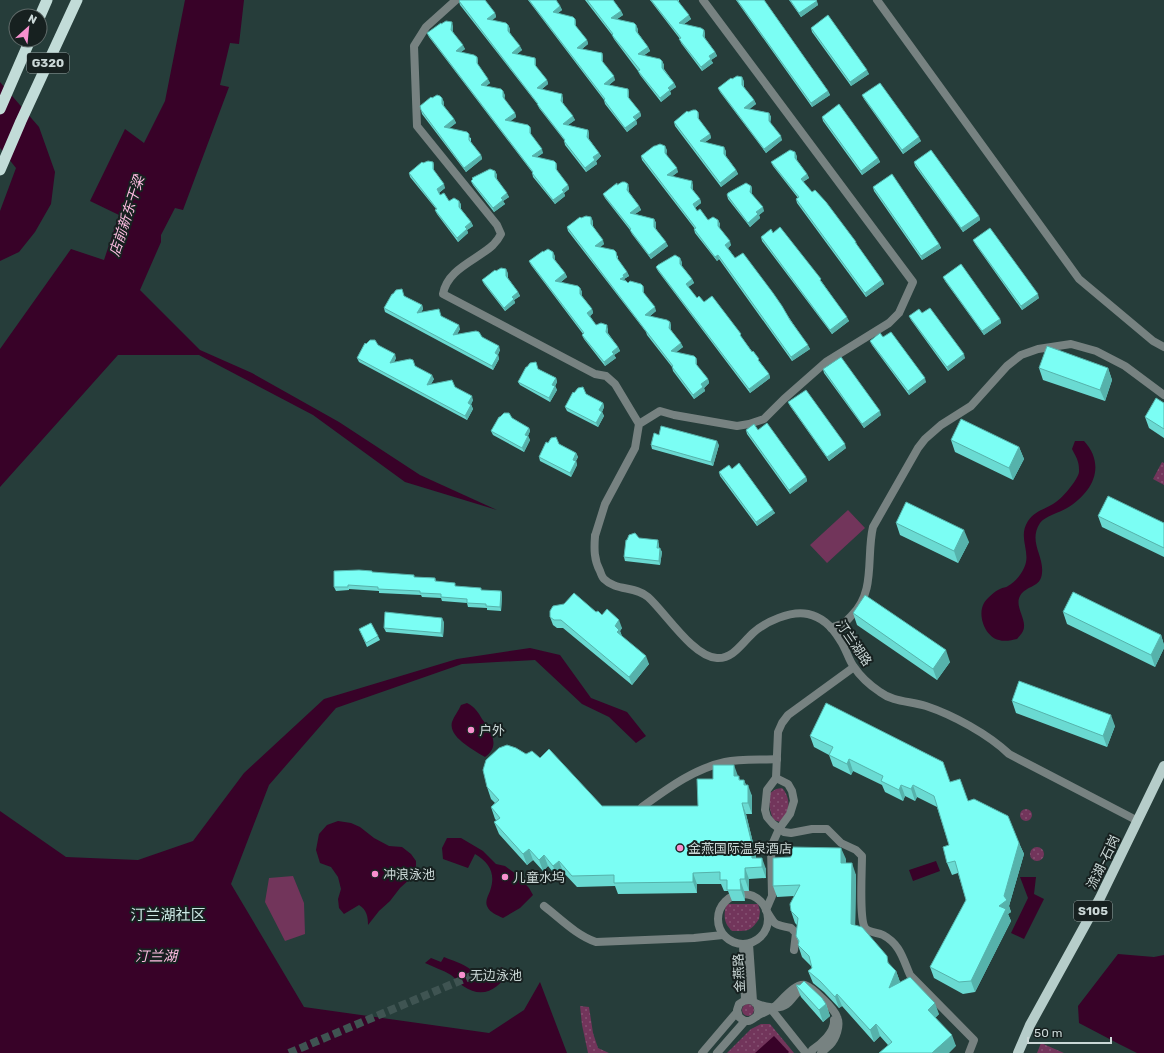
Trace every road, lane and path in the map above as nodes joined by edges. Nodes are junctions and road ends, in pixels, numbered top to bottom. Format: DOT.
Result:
graph roads {
  1 [pos="77,0"];
  2 [pos="456,0"];
  3 [pos="703,0"];
  4 [pos="878,0"];
  5 [pos="27,48"];
  6 [pos="1,108"];
  7 [pos="0,170"];
  8 [pos="1164,347"];
  9 [pos="1164,395"];
  10 [pos="639,424"];
  11 [pos="831,628"];
  12 [pos="854,667"];
  13 [pos="777,759"];
  14 [pos="1164,766"];
  15 [pos="776,778"];
  16 [pos="642,807"];
  17 [pos="1138,821"];
  18 [pos="778,829"];
  19 [pos="544,906"];
  20 [pos="766,910"];
  21 [pos="723,935"];
  22 [pos="746,944"];
  23 [pos="794,950"];
  24 [pos="751,1002"];
  25 [pos="770,1010"];
  26 [pos="737,1012"];
  27 [pos="757,1016"];
  28 [pos="745,1021"];
  29 [pos="702,1053"];
  30 [pos="717,1053"];
  31 [pos="800,1053"];
  32 [pos="806,1053"];
  33 [pos="812,1053"];
  34 [pos="821,1053"];
  35 [pos="969,1053"];
  36 [pos="1018,1053"];
  1 -- 7 [label="highway, G320"];
  2 -- 10 [label="street"];
  3 -- 10 [label="street"];
  4 -- 8 [label="street"];
  5 -- 6 [label="highway, G320"];
  9 -- 11 [label="street"];
  10 -- 11 [label="street, 汀兰湖路"];
  11 -- 12 [label="street, 汀兰湖路"];
  12 -- 13 [label="street"];
  12 -- 17 [label="street, 汀兰湖路"];
  13 -- 15 [label="street"];
  13 -- 16 [label="street"];
  14 -- 17 [label="main road, 流湖-石岗 / S105"];
  15 -- 18 [label="street"];
  15 -- 18 [label="street, 金燕路"];
  17 -- 36 [label="main road, 流湖-石岗 / S105"];
  18 -- 20 [label="street, 金燕路"];
  18 -- 35 [label="street"];
  19 -- 21 [label="street"];
  20 -- 21 [label="street"];
  20 -- 22 [label="street, 金燕路"];
  20 -- 23 [label="street"];
  21 -- 22 [label="street, 金燕路"];
  22 -- 24 [label="street, 金燕路"];
  24 -- 25 [label="street, 金燕路"];
  24 -- 26 [label="street, 金燕路"];
  24 -- 27 [label="street, 金燕路"];
  25 -- 27 [label="street"];
  25 -- 31 [label="street"];
  25 -- 32 [label="street"];
  25 -- 33 [label="street"];
  25 -- 34 [label="street"];
  26 -- 28 [label="street"];
  26 -- 29 [label="street, 金燕路"];
  27 -- 28 [label="street"];
  28 -- 30 [label="street"];
}
